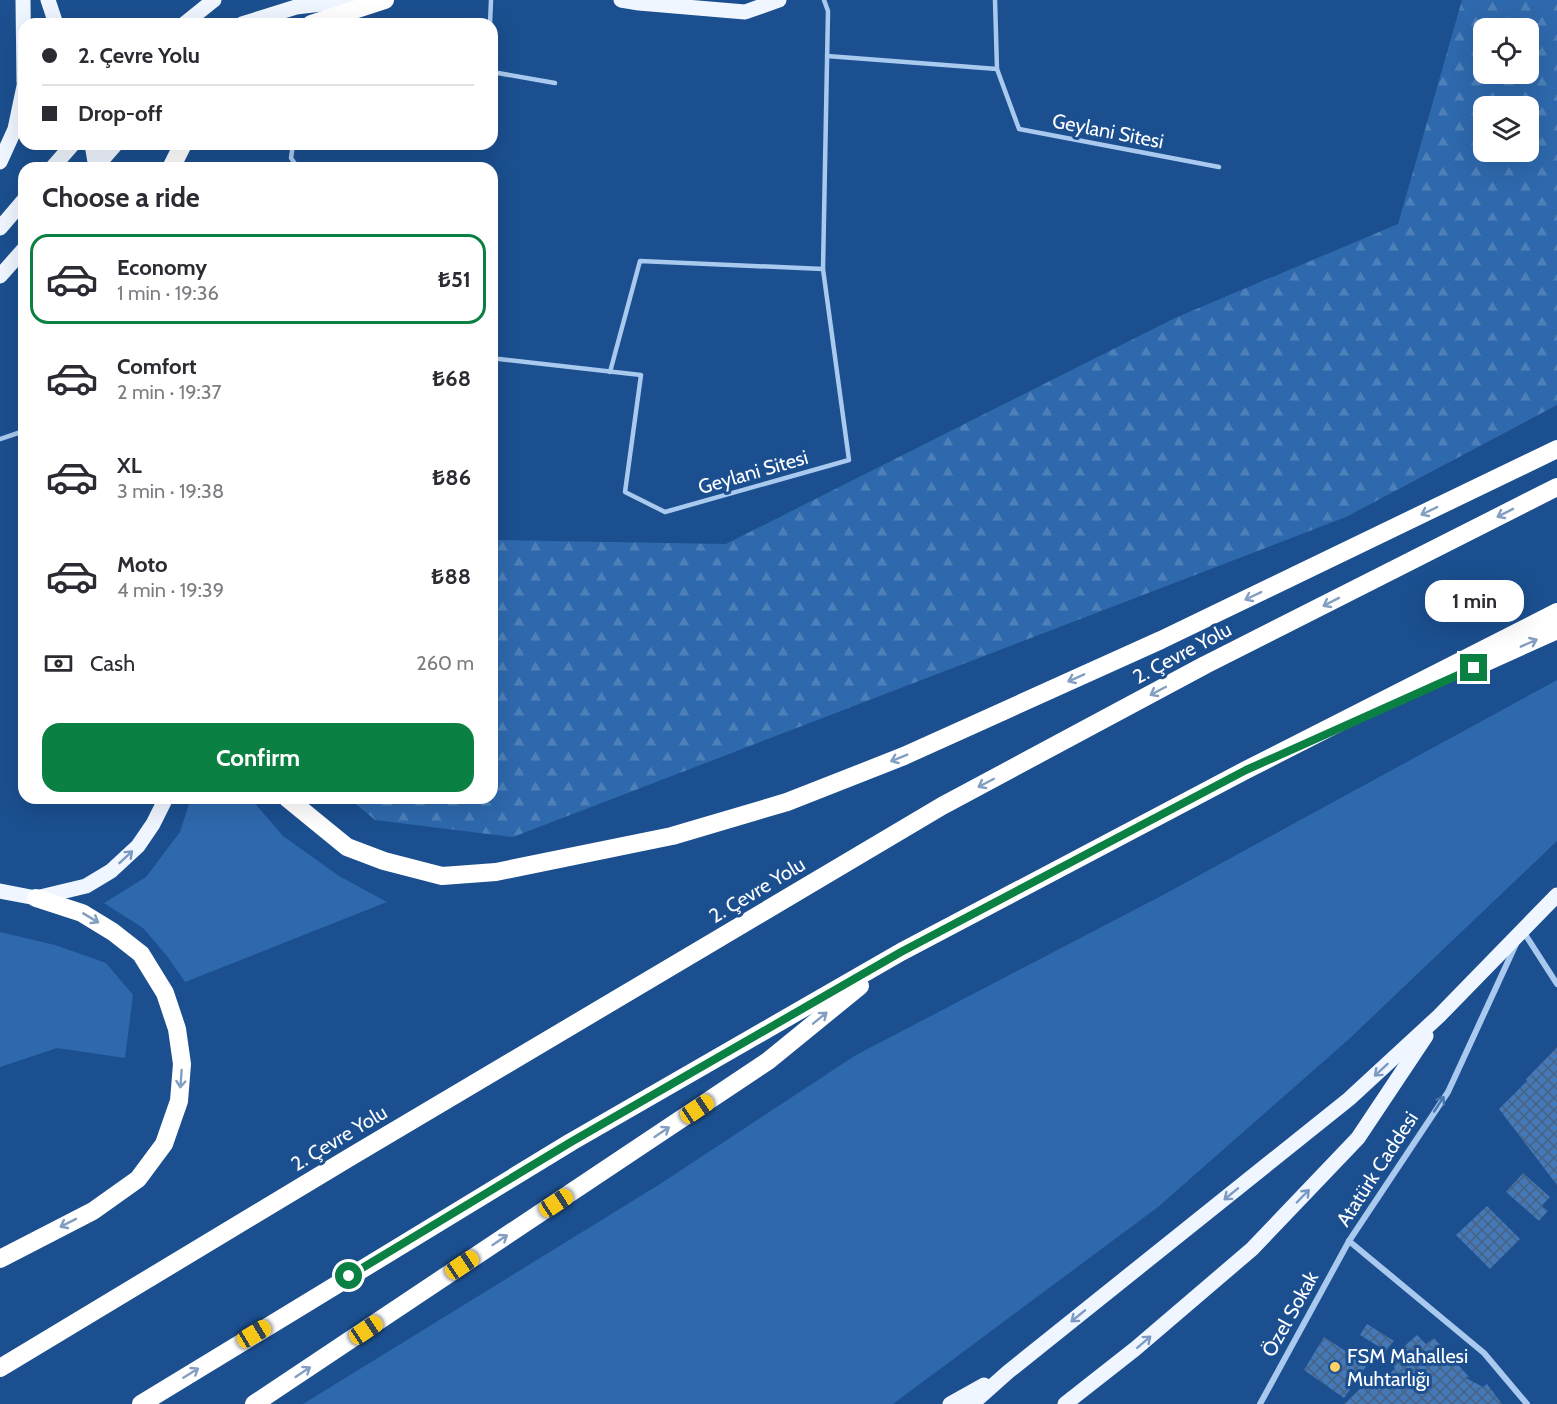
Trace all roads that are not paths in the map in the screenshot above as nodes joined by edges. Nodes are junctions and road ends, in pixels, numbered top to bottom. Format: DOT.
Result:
graph roads {
  1 [pos="23,0"];
  2 [pos="48,0"];
  3 [pos="214,0"];
  4 [pos="355,0"];
  5 [pos="385,0"];
  6 [pos="491,0"];
  7 [pos="621,0"];
  8 [pos="779,0"];
  9 [pos="824,0"];
  10 [pos="995,0"];
  11 [pos="23,18"];
  12 [pos="55,18"];
  13 [pos="192,18"];
  14 [pos="261,18"];
  15 [pos="330,18"];
  16 [pos="490,18"];
  17 [pos="827,56"];
  18 [pos="997,69"];
  19 [pos="498,73"];
  20 [pos="555,83"];
  21 [pos="18,115"];
  22 [pos="68,150"];
  23 [pos="111,150"];
  24 [pos="0,162"];
  25 [pos="58,162"];
  26 [pos="100,162"];
  27 [pos="1219,166"];
  28 [pos="18,207"];
  29 [pos="0,228"];
  30 [pos="18,256"];
  31 [pos="823,269"];
  32 [pos="1,275"];
  33 [pos="499,359"];
  34 [pos="610,372"];
  35 [pos="18,433"];
  36 [pos="0,438"];
  37 [pos="1557,449"];
  38 [pos="1557,487"];
  39 [pos="1557,612"];
  40 [pos="1557,630"];
  41 [pos="1246,770"];
  42 [pos="163,804"];
  43 [pos="294,804"];
  44 [pos="300,804"];
  45 [pos="318,824"];
  46 [pos="0,891"];
  47 [pos="1557,896"];
  48 [pos="36,898"];
  49 [pos="1523,931"];
  50 [pos="901,952"];
  51 [pos="1557,984"];
  52 [pos="1439,1016"];
  53 [pos="1349,1241"];
  54 [pos="0,1259"];
  55 [pos="0,1368"];
  56 [pos="1008,1372"];
  57 [pos="141,1404"];
  58 [pos="254,1404"];
  59 [pos="950,1404"];
  60 [pos="972,1404"];
  61 [pos="1065,1404"];
  62 [pos="1260,1404"];
  63 [pos="1527,1404"];
  1 -- 11 [label="main road"];
  2 -- 12 [label="main road"];
  3 -- 13 [label="main road"];
  4 -- 14 [label="main road"];
  5 -- 15 [label="highway"];
  6 -- 16 [label="lane"];
  7 -- 8 [label="main road"];
  9 -- 17 [label="lane, Geylani Sitesi"];
  10 -- 18 [label="lane, Geylani Sitesi"];
  17 -- 18 [label="lane"];
  17 -- 31 [label="lane, Geylani Sitesi"];
  18 -- 27 [label="lane, Geylani Sitesi"];
  19 -- 20 [label="lane"];
  21 -- 24 [label="main road"];
  22 -- 25 [label="main road"];
  23 -- 26 [label="main road"];
  28 -- 29 [label="main road"];
  30 -- 32 [label="main road"];
  31 -- 34 [label="lane"];
  31 -- 34 [label="lane, Geylani Sitesi"];
  33 -- 34 [label="lane, Geylani Sitesi"];
  35 -- 36 [label="lane"];
  37 -- 45 [label="highway, one-way"];
  38 -- 55 [label="highway, 2. Çevre Yolu, one-way"];
  39 -- 41 [label="highway"];
  41 -- 40 [label="highway, one-way"];
  41 -- 50 [label="highway"];
  48 -- 42 [label="main road, one-way"];
  43 -- 45 [label="highway"];
  44 -- 45 [label="highway"];
  46 -- 48 [label="main road"];
  47 -- 49 [label="main road"];
  48 -- 54 [label="highway, one-way"];
  49 -- 51 [label="street"];
  49 -- 52 [label="main road"];
  53 -- 49 [label="street, Atatürk Caddesi, one-way"];
  57 -- 50 [label="highway, one-way"];
  58 -- 50 [label="highway, one-way"];
  52 -- 56 [label="main road, one-way"];
  61 -- 52 [label="main road, one-way"];
  53 -- 62 [label="street, Özel Sokak"];
  53 -- 63 [label="street, Atatürk Caddesi"];
  56 -- 59 [label="main road"];
  56 -- 60 [label="main road"];
}
